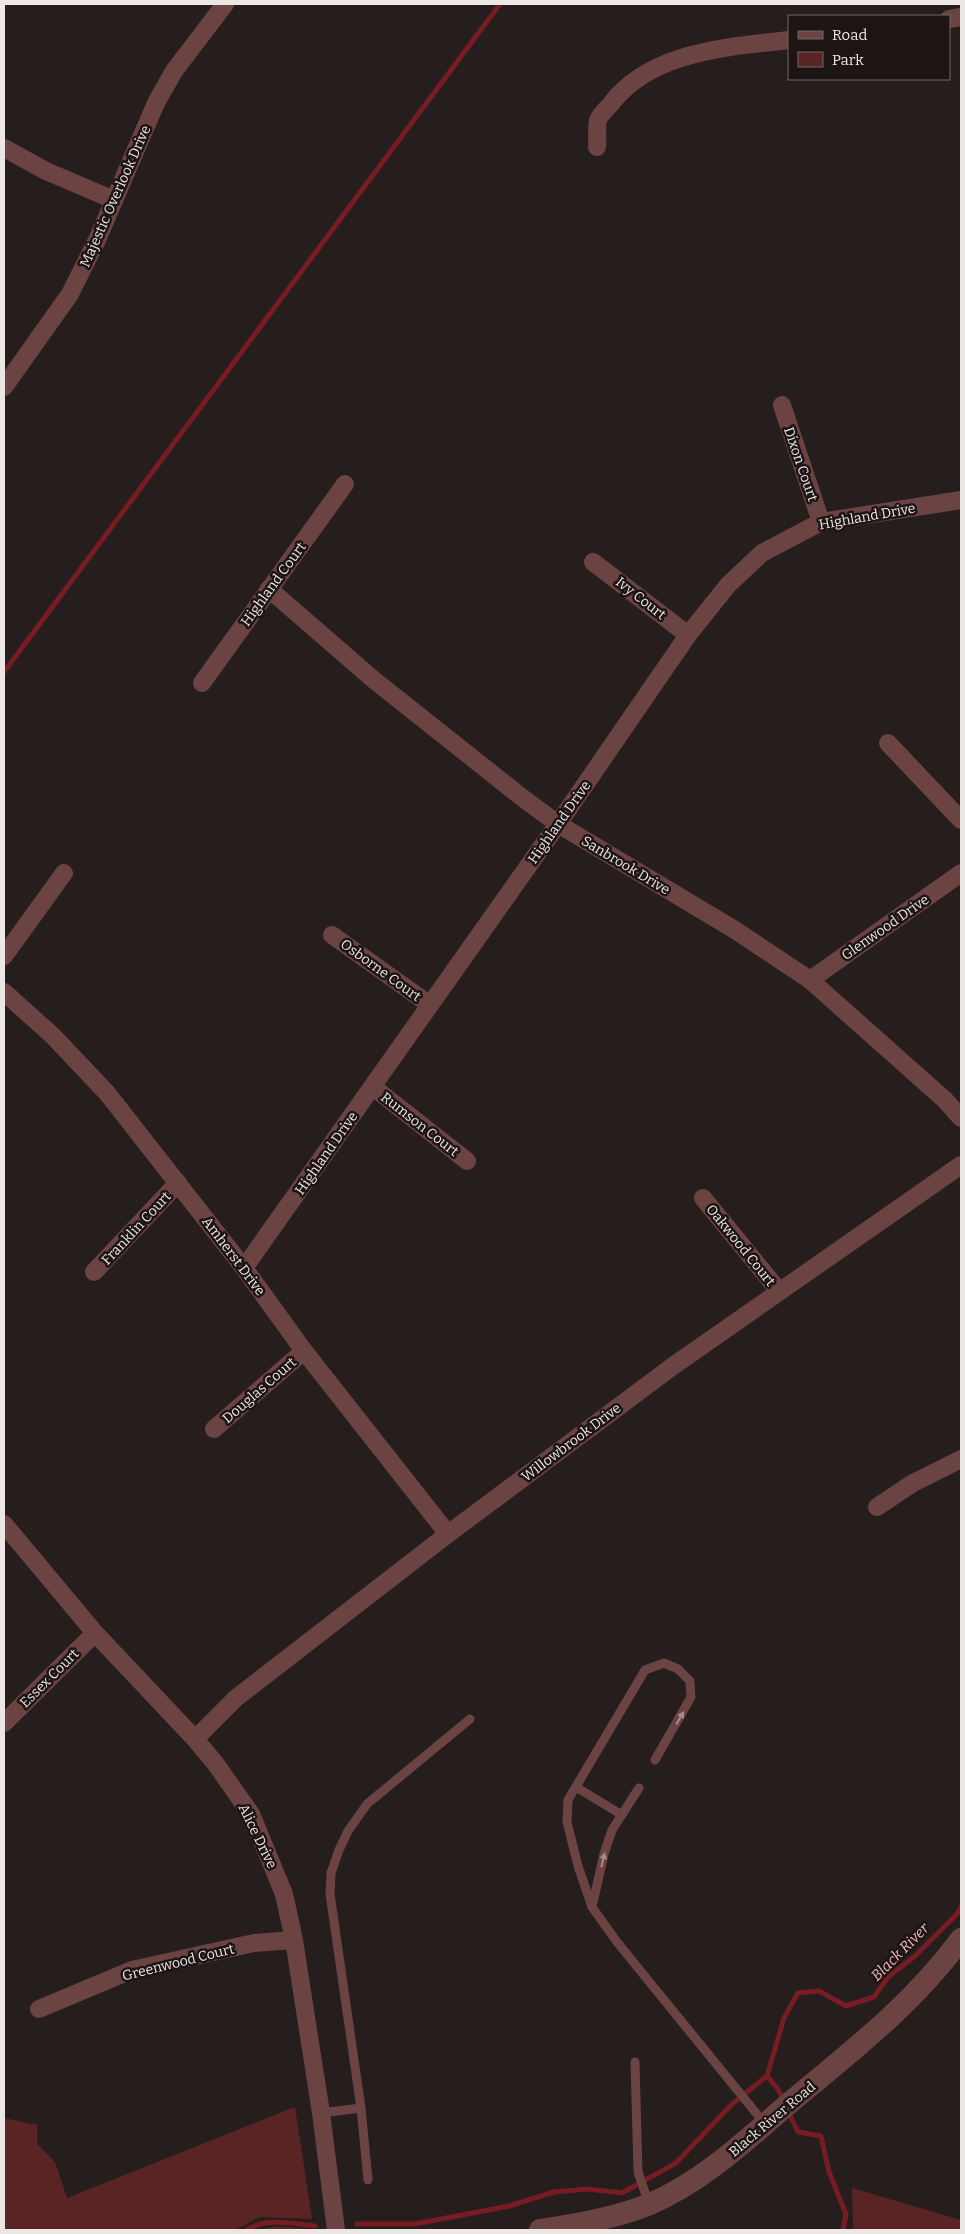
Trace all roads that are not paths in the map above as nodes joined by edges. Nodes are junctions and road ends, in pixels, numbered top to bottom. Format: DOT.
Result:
graph roads {
  1 [pos="225,4"];
  2 [pos="788,40"];
  3 [pos="597,147"];
  4 [pos="4,148"];
  5 [pos="114,200"];
  6 [pos="4,387"];
  7 [pos="782,405"];
  8 [pos="345,484"];
  9 [pos="961,500"];
  10 [pos="821,522"];
  11 [pos="594,562"];
  12 [pos="269,589"];
  13 [pos="688,635"];
  14 [pos="202,683"];
  15 [pos="888,743"];
  16 [pos="961,820"];
  17 [pos="558,824"];
  18 [pos="64,873"];
  19 [pos="961,873"];
  20 [pos="332,935"];
  21 [pos="4,956"];
  22 [pos="810,980"];
  23 [pos="4,992"];
  24 [pos="430,1005"];
  25 [pos="373,1087"];
  26 [pos="961,1118"];
  27 [pos="467,1161"];
  28 [pos="961,1166"];
  29 [pos="178,1183"];
  30 [pos="703,1198"];
  31 [pos="244,1268"];
  32 [pos="94,1272"];
  33 [pos="779,1291"];
  34 [pos="304,1351"];
  35 [pos="214,1429"];
  36 [pos="961,1459"];
  37 [pos="877,1507"];
  38 [pos="4,1524"];
  39 [pos="448,1534"];
  40 [pos="95,1633"];
  41 [pos="470,1719"];
  42 [pos="4,1723"];
  43 [pos="195,1739"];
  44 [pos="656,1760"];
  45 [pos="576,1787"];
  46 [pos="639,1788"];
  47 [pos="622,1815"];
  48 [pos="592,1908"];
  49 [pos="294,1940"];
  50 [pos="959,1946"];
  51 [pos="39,2009"];
  52 [pos="635,2062"];
  53 [pos="361,2108"];
  54 [pos="781,2111"];
  55 [pos="321,2113"];
  56 [pos="368,2180"];
  57 [pos="646,2195"];
  58 [pos="336,2230"];
  59 [pos="540,2230"];
  1 -- 5 [label="street, Majestic Overlook Drive"];
  2 -- 3 [label="street"];
  4 -- 5 [label="street"];
  5 -- 6 [label="street, Majestic Overlook Drive"];
  7 -- 10 [label="street, Dixon Court"];
  8 -- 12 [label="street, Highland Court"];
  9 -- 10 [label="street, Highland Drive"];
  10 -- 13 [label="street, Highland Drive"];
  11 -- 13 [label="street, Ivy Court"];
  12 -- 14 [label="street, Highland Court"];
  12 -- 17 [label="street, Sanbrook Drive"];
  13 -- 17 [label="street, Highland Drive"];
  15 -- 16 [label="street"];
  17 -- 22 [label="street, Sanbrook Drive"];
  17 -- 24 [label="street, Highland Drive"];
  18 -- 21 [label="street"];
  19 -- 22 [label="street, Glenwood Drive"];
  20 -- 24 [label="street, Osborne Court"];
  22 -- 26 [label="street, Sanbrook Drive"];
  23 -- 29 [label="street, Amherst Drive"];
  24 -- 25 [label="street, Highland Drive"];
  25 -- 27 [label="street, Rumson Court"];
  25 -- 31 [label="street, Highland Drive"];
  28 -- 33 [label="street, Willowbrook Drive"];
  29 -- 31 [label="street, Amherst Drive"];
  29 -- 32 [label="street, Franklin Court"];
  30 -- 33 [label="street, Oakwood Court"];
  31 -- 34 [label="street, Amherst Drive"];
  33 -- 39 [label="street, Willowbrook Drive"];
  34 -- 35 [label="street, Douglas Court"];
  34 -- 39 [label="street, Amherst Drive"];
  36 -- 37 [label="street"];
  38 -- 40 [label="street, Alice Drive"];
  39 -- 43 [label="street, Willowbrook Drive"];
  40 -- 42 [label="street, Essex Court"];
  40 -- 43 [label="street, Alice Drive"];
  41 -- 53 [label="lane"];
  43 -- 49 [label="street, Alice Drive"];
  44 -- 45 [label="lane, one-way"];
  45 -- 47 [label="lane"];
  45 -- 48 [label="lane"];
  46 -- 47 [label="lane"];
  48 -- 47 [label="lane, one-way"];
  48 -- 54 [label="lane"];
  49 -- 51 [label="street, Greenwood Court"];
  49 -- 55 [label="street, Alice Drive"];
  50 -- 54 [label="street, Black River Road"];
  52 -- 57 [label="lane"];
  53 -- 55 [label="lane"];
  53 -- 56 [label="lane"];
  54 -- 57 [label="street, Black River Road"];
  55 -- 58 [label="street, Alice Drive"];
  57 -- 59 [label="street, Black River Road"];
}
